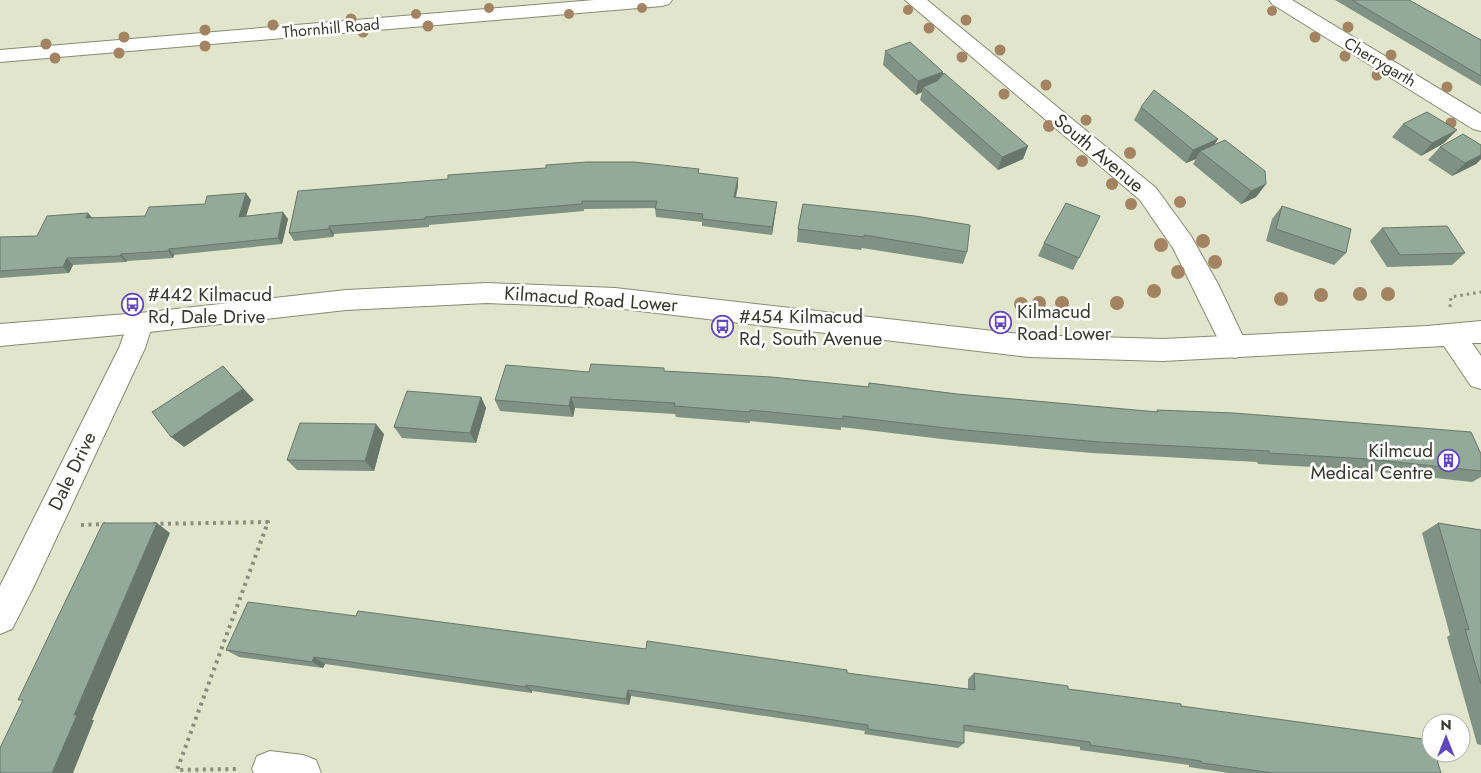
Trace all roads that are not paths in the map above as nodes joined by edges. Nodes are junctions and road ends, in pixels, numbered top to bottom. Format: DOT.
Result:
graph roads {
  1 [pos="662,0"];
  2 [pos="915,0"];
  3 [pos="1279,0"];
  4 [pos="0,56"];
  5 [pos="1481,124"];
  6 [pos="140,323"];
  7 [pos="1481,332"];
  8 [pos="0,335"];
  9 [pos="1451,335"];
  10 [pos="1235,347"];
  11 [pos="1481,378"];
  12 [pos="0,618"];
  1 -- 4 [label="street, Thornhill Road"];
  2 -- 10 [label="street, South Avenue"];
  3 -- 5 [label="street, Cherrygarth"];
  6 -- 8 [label="street, Kilmacud Road Lower"];
  6 -- 10 [label="street, Kilmacud Road Lower"];
  6 -- 12 [label="street, Dale Drive"];
  7 -- 9 [label="street, Kilmacud Road Lower"];
  9 -- 10 [label="street, Kilmacud Road Lower"];
  9 -- 11 [label="street"];
}
